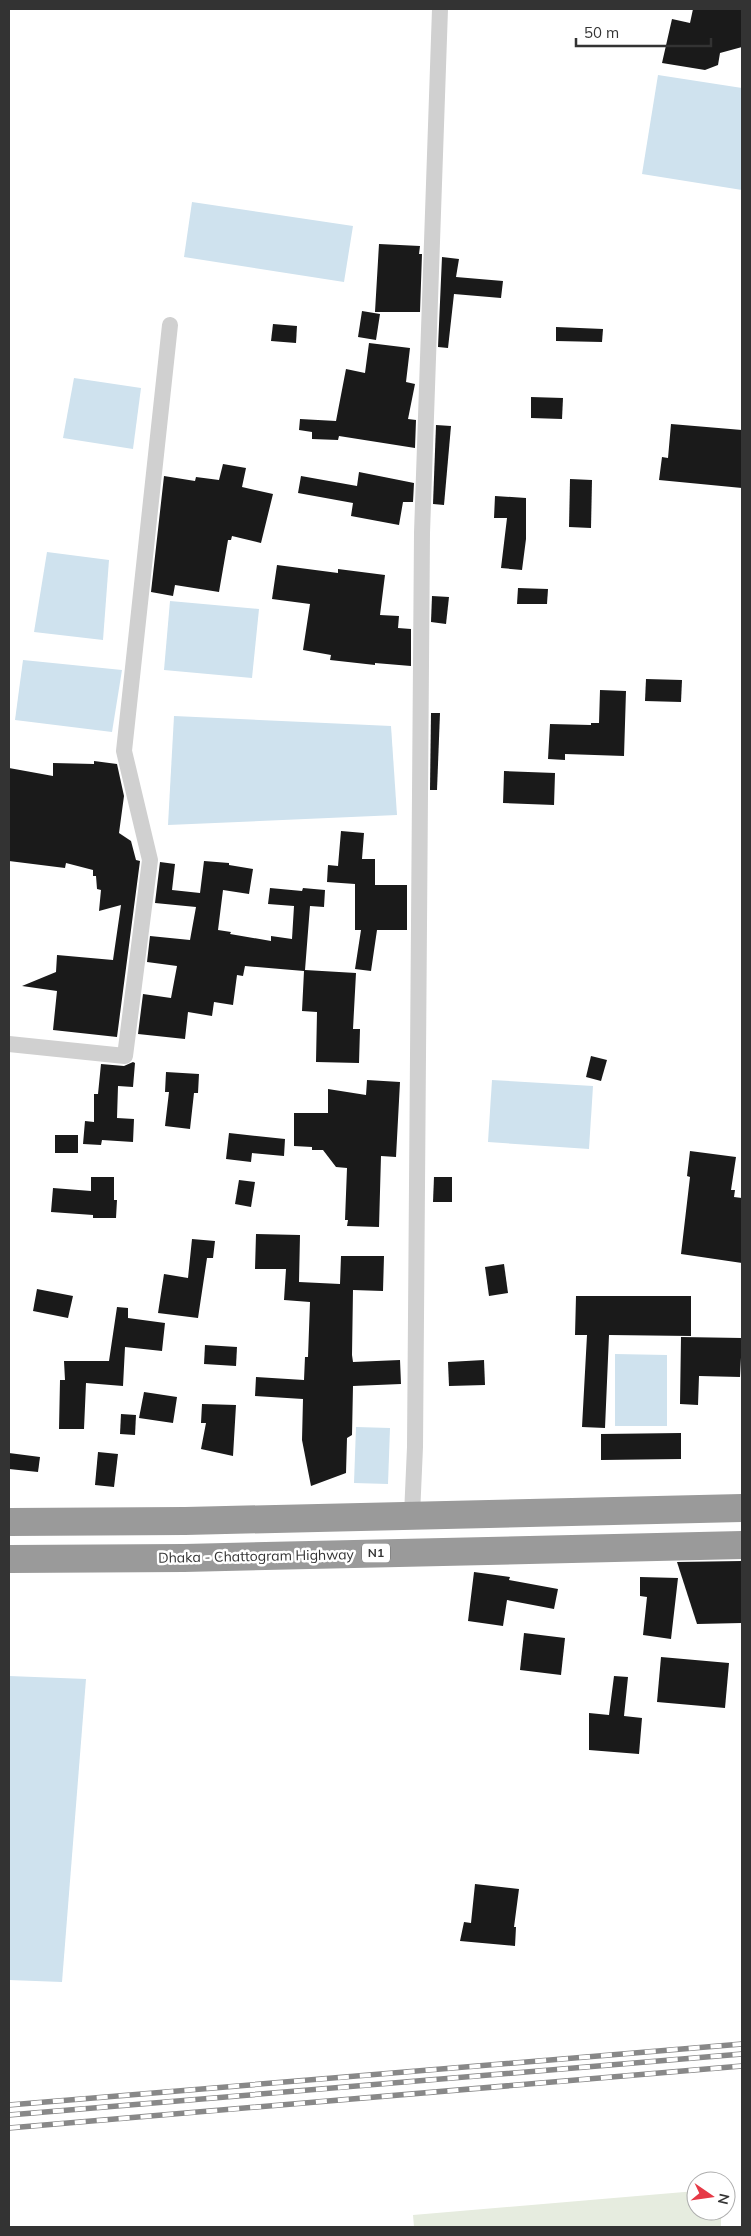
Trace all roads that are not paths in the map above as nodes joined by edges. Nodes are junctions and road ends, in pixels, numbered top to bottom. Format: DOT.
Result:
graph roads {
  1 [pos="440,9"];
  2 [pos="170,325"];
  3 [pos="9,1044"];
  4 [pos="742,1508"];
  5 [pos="412,1515"];
  6 [pos="9,1522"];
  7 [pos="742,1545"];
  8 [pos="9,1559"];
  1 -- 5 [label="street"];
  2 -- 3 [label="street"];
  4 -- 5 [label="highway"];
  5 -- 6 [label="highway"];
  7 -- 8 [label="highway, Dhaka - Chattogram Highway / N1"];
}
